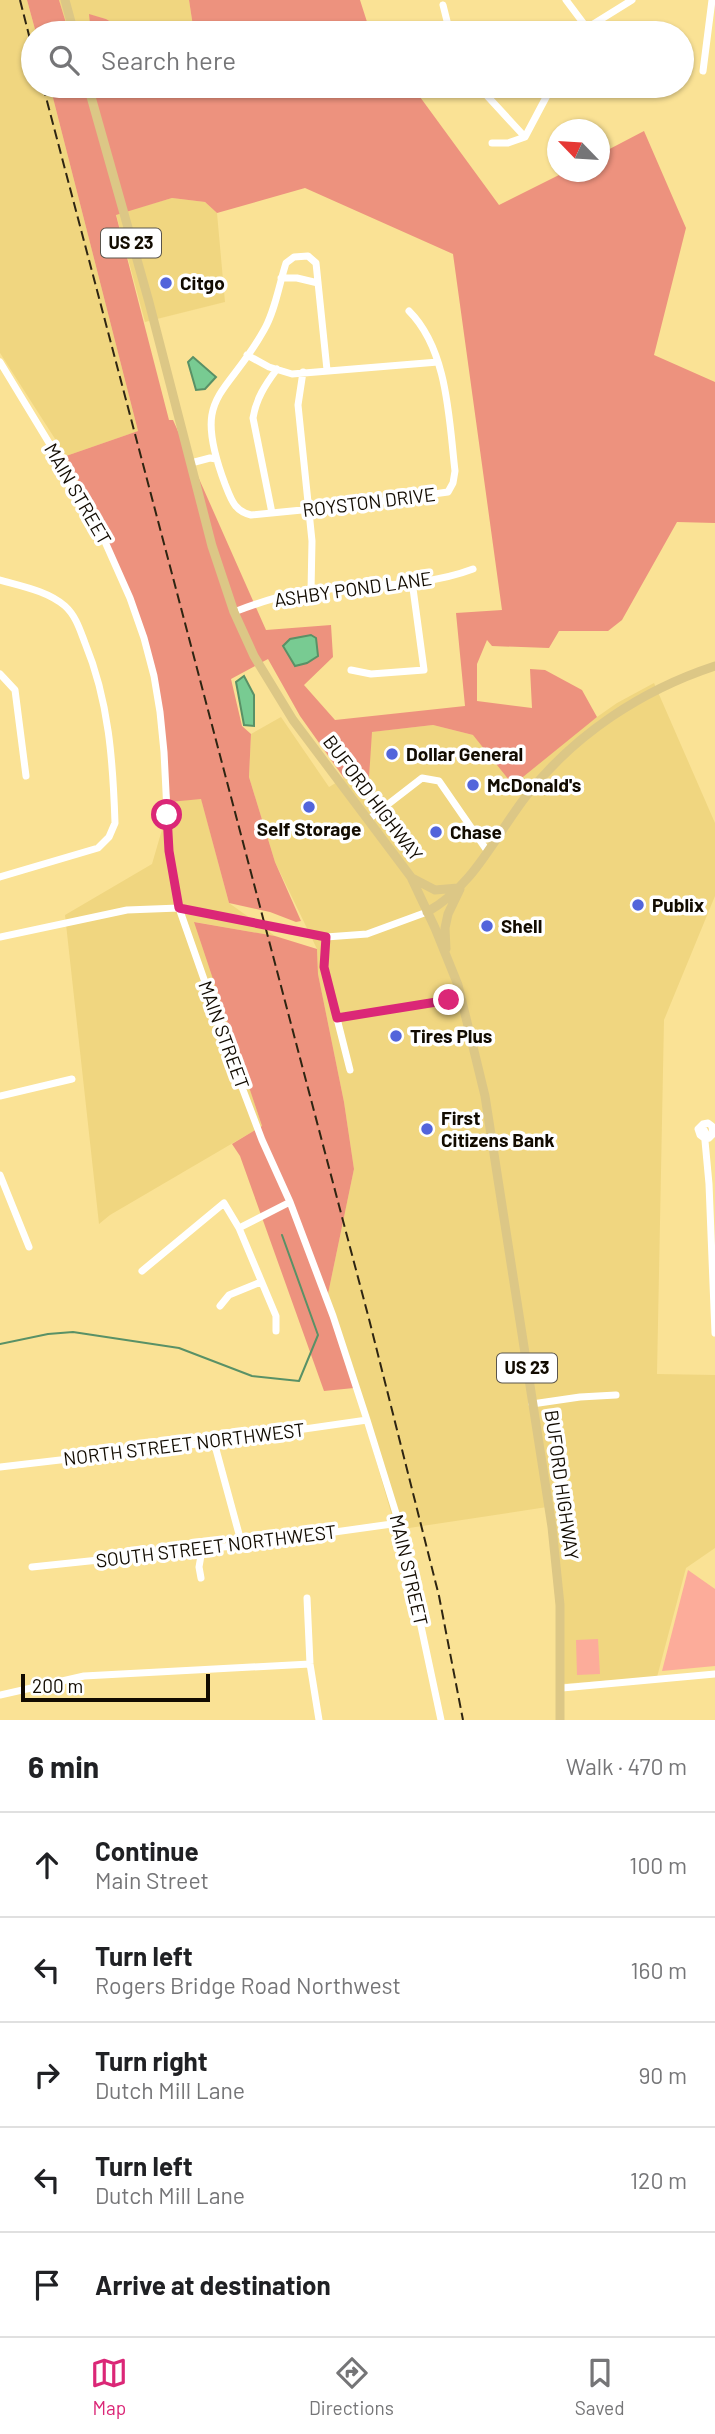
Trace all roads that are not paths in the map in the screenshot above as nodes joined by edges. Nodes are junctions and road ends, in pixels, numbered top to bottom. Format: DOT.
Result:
graph roads {
  1 [pos="65,0"];
  2 [pos="566,0"];
  3 [pos="632,0"];
  4 [pos="712,0"];
  5 [pos="443,5"];
  6 [pos="71,21"];
  7 [pos="447,21"];
  8 [pos="579,21"];
  9 [pos="600,21"];
  10 [pos="703,71"];
  11 [pos="91,98"];
  12 [pos="489,98"];
  13 [pos="546,98"];
  14 [pos="526,138"];
  15 [pos="492,143"];
  16 [pos="281,278"];
  17 [pos="318,283"];
  18 [pos="409,311"];
  19 [pos="247,355"];
  20 [pos="0,362"];
  21 [pos="438,362"];
  22 [pos="277,369"];
  23 [pos="327,370"];
  24 [pos="303,373"];
  25 [pos="216,459"];
  26 [pos="191,463"];
  27 [pos="309,510"];
  28 [pos="272,513"];
  29 [pos="473,569"];
  30 [pos="0,580"];
  31 [pos="412,582"];
  32 [pos="312,591"];
  33 [pos="234,612"];
  34 [pos="715,666"];
  35 [pos="351,670"];
  36 [pos="0,674"];
  37 [pos="26,776"];
  38 [pos="369,819"];
  39 [pos="488,852"];
  40 [pos="0,877"];
  41 [pos="411,877"];
  42 [pos="460,887"];
  43 [pos="179,908"];
  44 [pos="427,912"];
  45 [pos="0,937"];
  46 [pos="326,937"];
  47 [pos="446,955"];
  48 [pos="462,998"];
  49 [pos="337,1018"];
  50 [pos="350,1070"];
  51 [pos="72,1079"];
  52 [pos="0,1096"];
  53 [pos="704,1130"];
  54 [pos="0,1175"];
  55 [pos="290,1202"];
  56 [pos="713,1222"];
  57 [pos="239,1228"];
  58 [pos="29,1247"];
  59 [pos="142,1271"];
  60 [pos="261,1282"];
  61 [pos="220,1306"];
  62 [pos="276,1331"];
  63 [pos="715,1334"];
  64 [pos="616,1395"];
  65 [pos="532,1404"];
  66 [pos="368,1420"];
  67 [pos="215,1442"];
  68 [pos="0,1468"];
  69 [pos="399,1523"];
  70 [pos="242,1545"];
  71 [pos="202,1550"];
  72 [pos="32,1567"];
  73 [pos="201,1578"];
  74 [pos="307,1598"];
  75 [pos="310,1664"];
  76 [pos="715,1674"];
  77 [pos="562,1688"];
  78 [pos="0,1695"];
  79 [pos="319,1720"];
  80 [pos="441,1720"];
  81 [pos="560,1720"];
  1 -- 6 [label="main road"];
  2 -- 8 [label="street"];
  3 -- 9 [label="street"];
  4 -- 10 [label="street"];
  5 -- 7 [label="street"];
  11 -- 26 [label="main road, BUFORD HIGHWAY / US 23"];
  12 -- 14 [label="street"];
  13 -- 14 [label="street"];
  14 -- 15 [label="street"];
  16 -- 17 [label="street"];
  16 -- 17 [label="street, ROYSTON DRIVE"];
  16 -- 19 [label="street, ROYSTON DRIVE"];
  17 -- 23 [label="street, ROYSTON DRIVE"];
  18 -- 21 [label="street, ROYSTON DRIVE"];
  19 -- 22 [label="street"];
  19 -- 25 [label="street, ROYSTON DRIVE"];
  20 -- 43 [label="street, MAIN STREET"];
  21 -- 23 [label="street"];
  21 -- 27 [label="street, ROYSTON DRIVE"];
  22 -- 24 [label="street"];
  22 -- 28 [label="street"];
  23 -- 24 [label="street"];
  24 -- 27 [label="street"];
  25 -- 26 [label="street"];
  25 -- 28 [label="street, ROYSTON DRIVE"];
  26 -- 33 [label="main road, BUFORD HIGHWAY / US 23"];
  27 -- 28 [label="street, ROYSTON DRIVE"];
  27 -- 32 [label="street"];
  29 -- 31 [label="street, ASHBY POND LANE"];
  30 -- 40 [label="street"];
  31 -- 32 [label="street, ASHBY POND LANE"];
  31 -- 35 [label="street"];
  32 -- 33 [label="street, ASHBY POND LANE"];
  33 -- 38 [label="main road, BUFORD HIGHWAY / US 23"];
  34 -- 39 [label="main road"];
  36 -- 37 [label="street"];
  38 -- 39 [label="street"];
  38 -- 41 [label="main road, BUFORD HIGHWAY / US 23"];
  39 -- 42 [label="main road"];
  41 -- 42 [label="main road"];
  41 -- 44 [label="main road, BUFORD HIGHWAY / US 23"];
  42 -- 44 [label="main road"];
  42 -- 47 [label="main road"];
  43 -- 45 [label="street"];
  43 -- 46 [label="street"];
  43 -- 55 [label="street, MAIN STREET"];
  44 -- 46 [label="street"];
  44 -- 47 [label="main road, BUFORD HIGHWAY / US 23"];
  46 -- 49 [label="street"];
  47 -- 48 [label="main road, BUFORD HIGHWAY / US 23"];
  48 -- 49 [label="street"];
  48 -- 65 [label="main road, BUFORD HIGHWAY / US 23"];
  49 -- 50 [label="street"];
  51 -- 52 [label="street"];
  53 -- 56 [label="street"];
  54 -- 58 [label="street"];
  55 -- 57 [label="street"];
  55 -- 66 [label="street, MAIN STREET"];
  56 -- 63 [label="street"];
  57 -- 59 [label="street"];
  57 -- 60 [label="street"];
  60 -- 61 [label="street"];
  60 -- 62 [label="street"];
  64 -- 65 [label="street"];
  65 -- 77 [label="main road, BUFORD HIGHWAY / US 23"];
  66 -- 67 [label="street, NORTH STREET NORTHWEST"];
  66 -- 69 [label="street, MAIN STREET"];
  67 -- 68 [label="street, NORTH STREET NORTHWEST"];
  67 -- 70 [label="street"];
  69 -- 70 [label="street, SOUTH STREET NORTHWEST"];
  69 -- 80 [label="street, MAIN STREET"];
  70 -- 71 [label="street, SOUTH STREET NORTHWEST"];
  71 -- 72 [label="street, SOUTH STREET NORTHWEST"];
  71 -- 73 [label="street"];
  74 -- 75 [label="street"];
  75 -- 78 [label="street"];
  75 -- 79 [label="street"];
  76 -- 77 [label="street"];
  77 -- 81 [label="main road, BUFORD HIGHWAY / US 23"];
}
